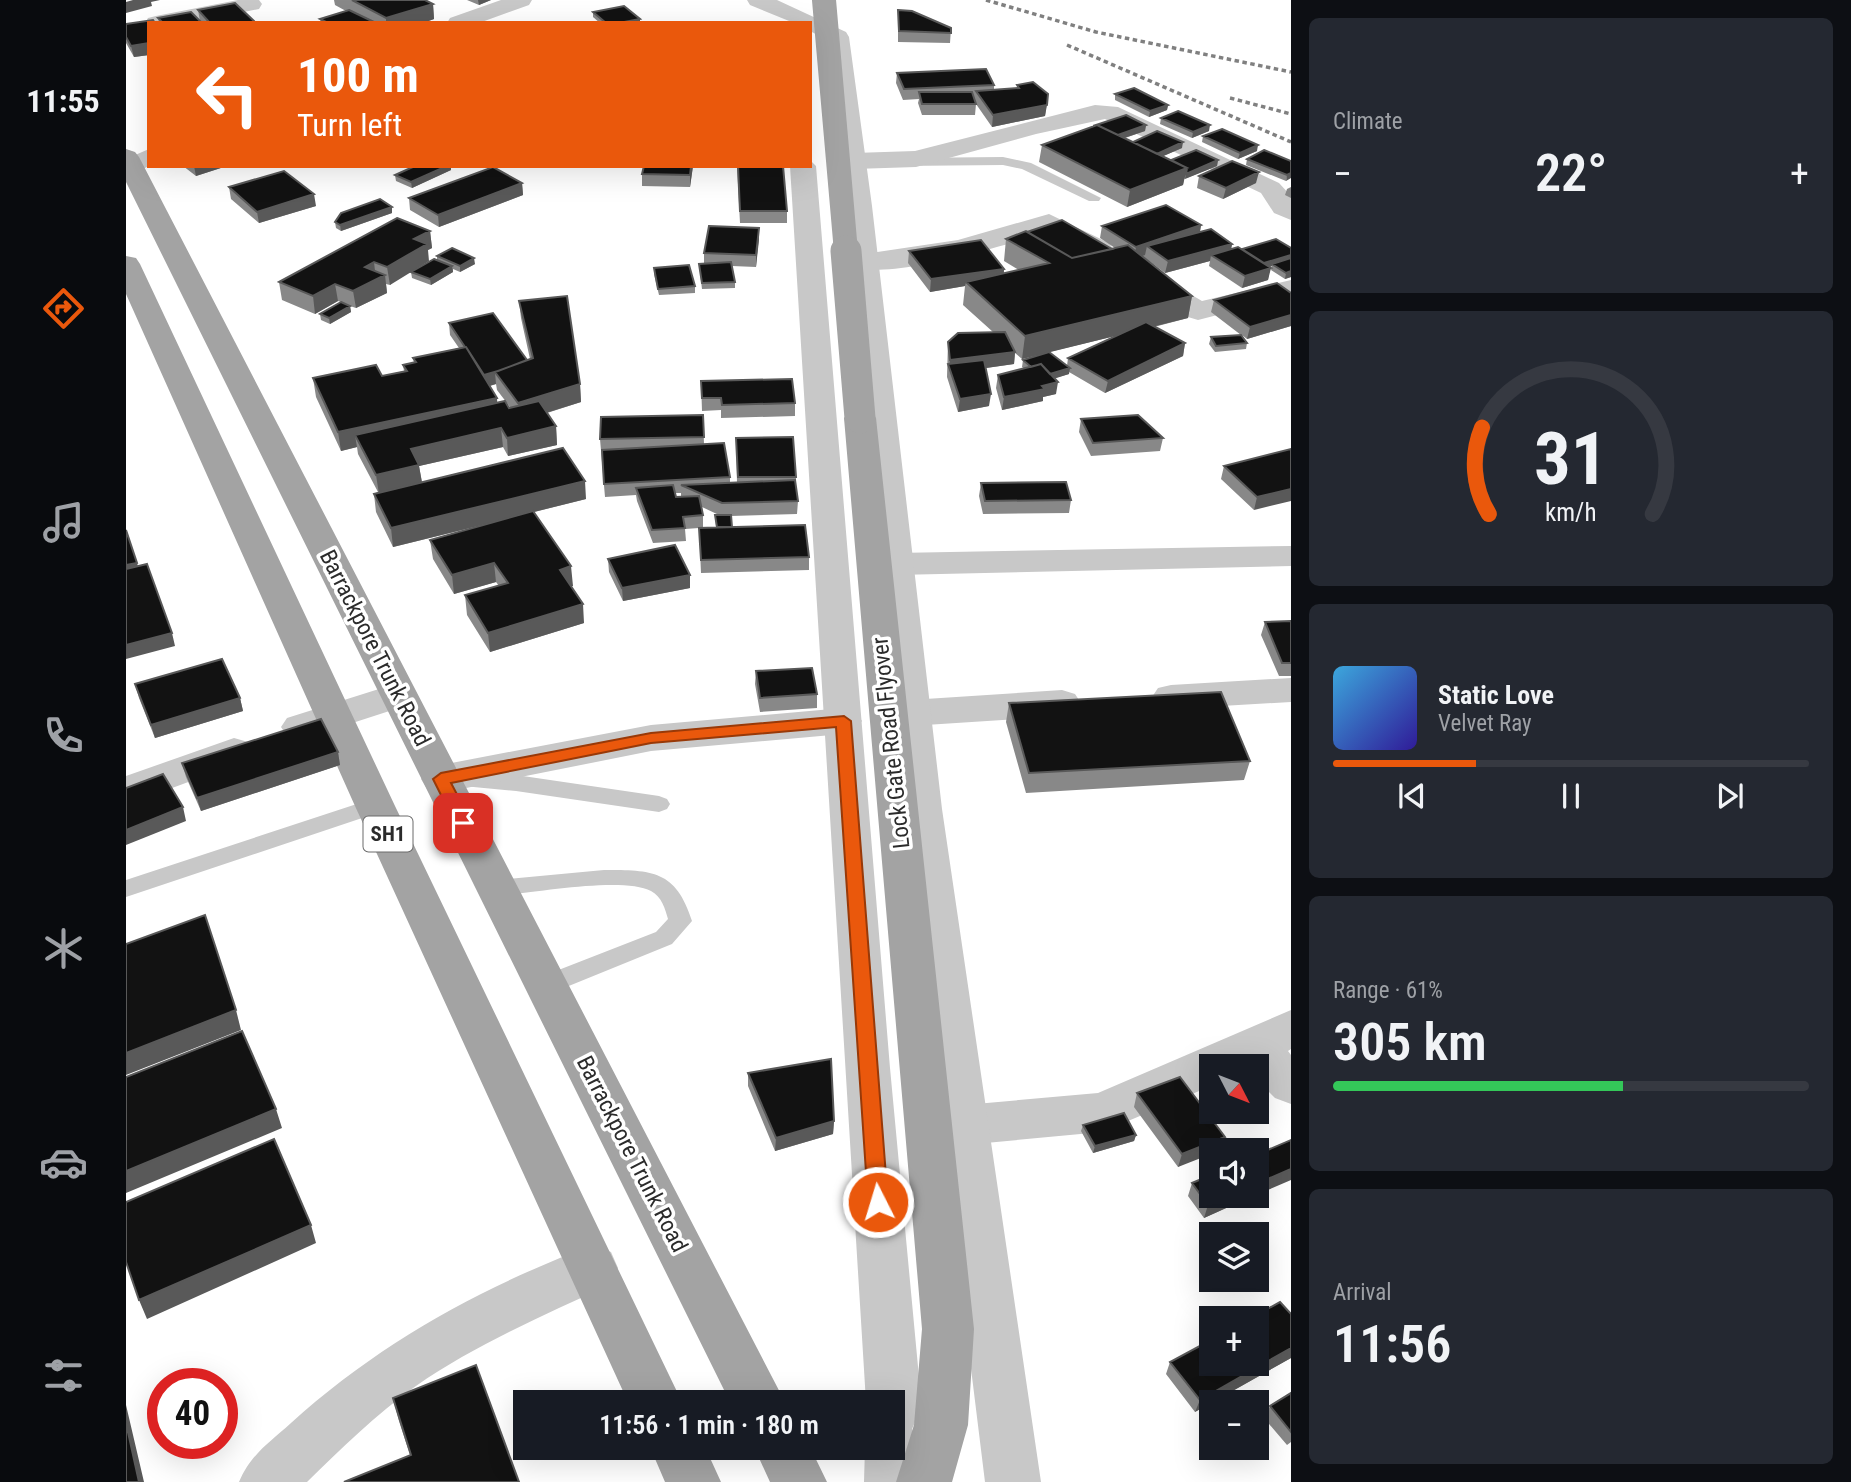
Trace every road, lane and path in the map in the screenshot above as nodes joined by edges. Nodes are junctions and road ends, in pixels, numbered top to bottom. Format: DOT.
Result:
graph roads {
  1 [pos="521,0"];
  2 [pos="758,0"];
  3 [pos="824,0"];
  4 [pos="251,4"];
  5 [pos="163,21"];
  6 [pos="463,21"];
  7 [pos="804,21"];
  8 [pos="815,26"];
  9 [pos="871,161"];
  10 [pos="133,162"];
  11 [pos="803,168"];
  12 [pos="1094,198"];
  13 [pos="1291,212"];
  14 [pos="864,262"];
  15 [pos="126,264"];
  16 [pos="1291,288"];
  17 [pos="1291,556"];
  18 [pos="896,564"];
  19 [pos="1291,690"];
  20 [pos="398,695"];
  21 [pos="1133,699"];
  22 [pos="1091,702"];
  23 [pos="910,713"];
  24 [pos="335,714"];
  25 [pos="844,721"];
  26 [pos="441,779"];
  27 [pos="126,791"];
  28 [pos="659,804"];
  29 [pos="374,806"];
  30 [pos="497,888"];
  31 [pos="126,889"];
  32 [pos="546,985"];
  33 [pos="1273,1037"];
  34 [pos="1291,1085"];
  35 [pos="964,1125"];
  36 [pos="593,1268"];
  37 [pos="649,1390"];
  38 [pos="752,1390"];
  39 [pos="893,1390"];
  40 [pos="683,1460"];
  41 [pos="788,1460"];
  42 [pos="891,1460"];
  43 [pos="267,1482"];
  44 [pos="693,1482"];
  45 [pos="799,1482"];
  46 [pos="892,1482"];
  47 [pos="924,1482"];
  48 [pos="1013,1482"];
  1 -- 6 [label="street"];
  2 -- 7 [label="street"];
  3 -- 47 [label="main road, Lock Gate Road Flyover, bridge"];
  4 -- 5 [label="street"];
  8 -- 9 [label="street"];
  9 -- 12 [label="lane"];
  9 -- 13 [label="street"];
  9 -- 14 [label="street"];
  10 -- 20 [label="main road, Barrackpore Trunk Road"];
  11 -- 25 [label="street"];
  14 -- 16 [label="street"];
  14 -- 18 [label="street"];
  15 -- 24 [label="main road, SH1"];
  17 -- 18 [label="street"];
  18 -- 23 [label="street"];
  19 -- 21 [label="street"];
  20 -- 24 [label="street"];
  20 -- 26 [label="main road, Barrackpore Trunk Road"];
  22 -- 23 [label="street"];
  23 -- 35 [label="street"];
  24 -- 27 [label="street"];
  24 -- 29 [label="main road, SH1"];
  25 -- 26 [label="street"];
  25 -- 39 [label="street"];
  26 -- 28 [label="lane"];
  26 -- 30 [label="main road, Barrackpore Trunk Road"];
  29 -- 31 [label="lane"];
  29 -- 36 [label="main road, SH1"];
  30 -- 32 [label="main road, Barrackpore Trunk Road"];
  30 -- 32 [label="lane"];
  32 -- 38 [label="main road, Barrackpore Trunk Road"];
  33 -- 34 [label="street"];
  33 -- 35 [label="street"];
  35 -- 48 [label="street"];
  36 -- 37 [label="main road, SH1"];
  36 -- 43 [label="street"];
  40 -- 44 [label="main road"];
  41 -- 45 [label="main road"];
  42 -- 46 [label="street"];
}
